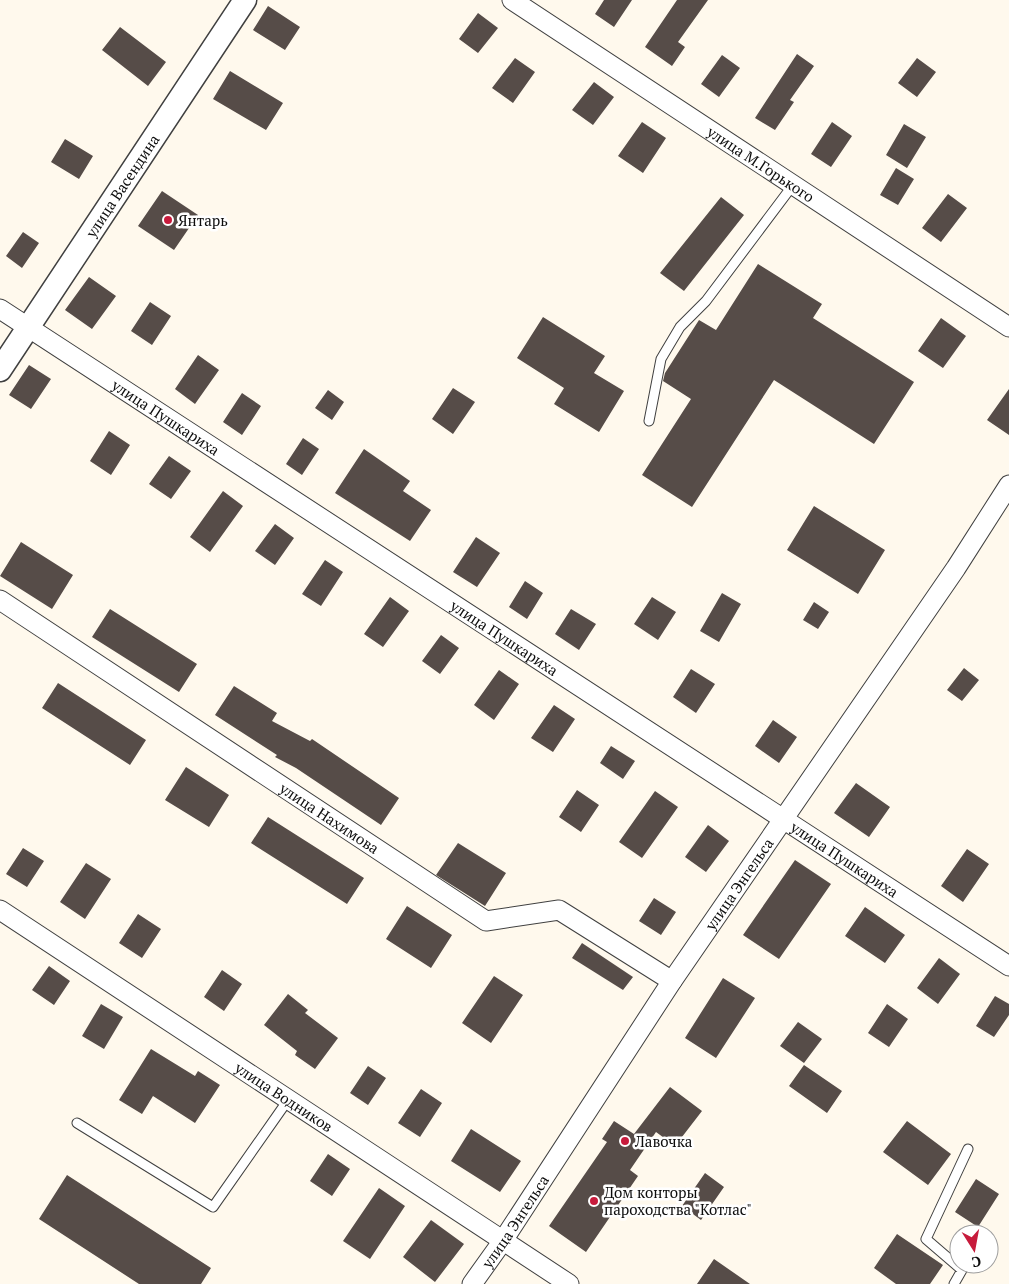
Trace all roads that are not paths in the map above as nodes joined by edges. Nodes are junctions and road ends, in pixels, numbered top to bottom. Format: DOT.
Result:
graph roads {
  1 [pos="245,0"];
  2 [pos="512,0"];
  3 [pos="793,185"];
  4 [pos="0,309"];
  5 [pos="28,326"];
  6 [pos="1009,327"];
  7 [pos="0,370"];
  8 [pos="649,421"];
  9 [pos="1009,485"];
  10 [pos="0,600"];
  11 [pos="785,819"];
  12 [pos="0,910"];
  13 [pos="1009,966"];
  14 [pos="672,981"];
  15 [pos="288,1100"];
  16 [pos="77,1122"];
  17 [pos="968,1149"];
  18 [pos="502,1242"];
  19 [pos="472,1284"];
  20 [pos="569,1284"];
  21 [pos="954,1284"];
  1 -- 5 [label="street, улица Васендина"];
  2 -- 3 [label="street, улица М.Горького"];
  3 -- 6 [label="street, улица М.Горького"];
  3 -- 8 [label="lane"];
  4 -- 5 [label="street, улица Пушкариха"];
  5 -- 7 [label="street, улица Васендина"];
  5 -- 11 [label="street, улица Пушкариха"];
  9 -- 11 [label="street, улица Энгельса"];
  10 -- 14 [label="street, улица Нахимова"];
  11 -- 13 [label="street, улица Пушкариха"];
  11 -- 14 [label="street, улица Энгельса"];
  12 -- 15 [label="street, улица Водников"];
  14 -- 18 [label="street, улица Энгельса"];
  15 -- 16 [label="lane"];
  15 -- 18 [label="street, улица Водников"];
  17 -- 21 [label="lane"];
  18 -- 19 [label="street, улица Энгельса"];
  18 -- 20 [label="street, улица Водников"];
}
